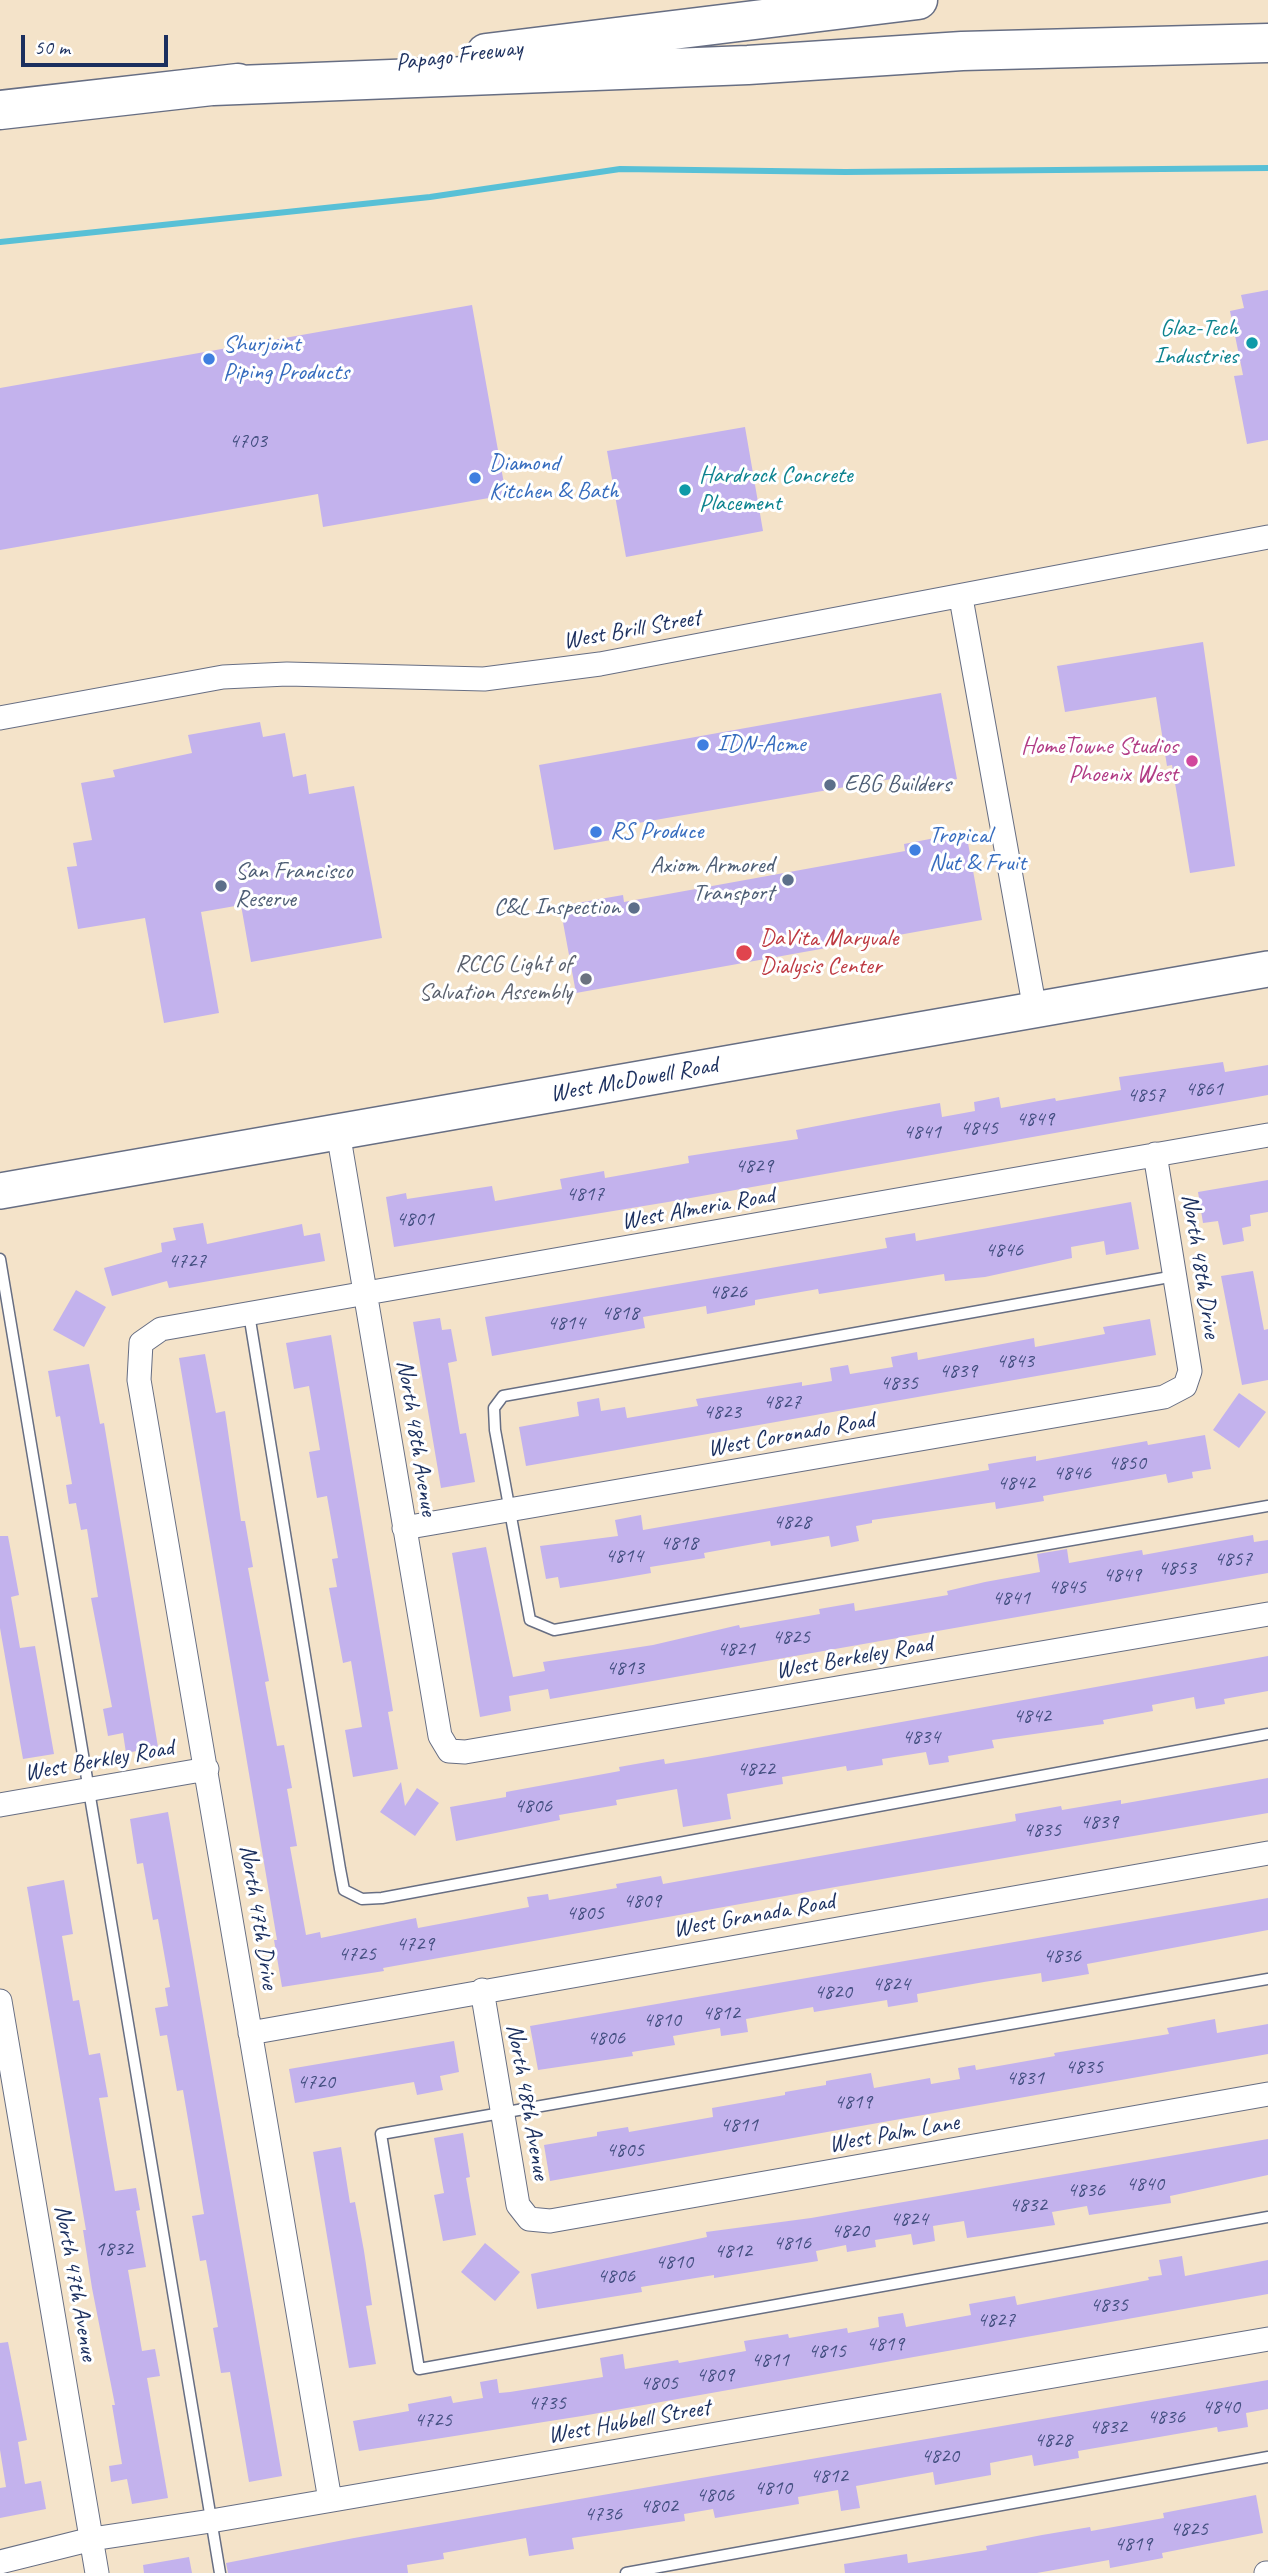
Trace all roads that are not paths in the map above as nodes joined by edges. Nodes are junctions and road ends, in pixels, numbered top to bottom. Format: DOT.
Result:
graph roads {
  1 [pos="918,0"];
  2 [pos="1268,43"];
  3 [pos="213,86"];
  4 [pos="0,110"];
  5 [pos="1268,537"];
  6 [pos="961,598"];
  7 [pos="0,718"];
  8 [pos="1268,969"];
  9 [pos="1035,1010"];
  10 [pos="338,1132"];
  11 [pos="1268,1135"];
  12 [pos="1155,1154"];
  13 [pos="0,1191"];
  14 [pos="0,1259"];
  15 [pos="1175,1276"];
  16 [pos="365,1294"];
  17 [pos="249,1314"];
  18 [pos="141,1343"];
  19 [pos="1185,1386"];
  20 [pos="1268,1506"];
  21 [pos="511,1510"];
  22 [pos="404,1528"];
  23 [pos="1268,1614"];
  24 [pos="1268,1734"];
  25 [pos="449,1751"];
  26 [pos="207,1769"];
  27 [pos="88,1790"];
  28 [pos="0,1805"];
  29 [pos="1268,1853"];
  30 [pos="1268,1979"];
  31 [pos="482,1990"];
  32 [pos="0,2001"];
  33 [pos="250,2033"];
  34 [pos="1268,2094"];
  35 [pos="502,2114"];
  36 [pos="1268,2217"];
  37 [pos="529,2219"];
  38 [pos="1268,2339"];
  39 [pos="1268,2456"];
  40 [pos="330,2500"];
  41 [pos="211,2521"];
  42 [pos="92,2539"];
  43 [pos="0,2562"];
  44 [pos="97,2573"];
  45 [pos="220,2573"];
  46 [pos="626,2573"];
  1 -- 3 [label="highway, Papago Freeway"];
  2 -- 3 [label="highway"];
  3 -- 4 [label="highway, Papago Freeway"];
  5 -- 6 [label="street, West Brill Street"];
  6 -- 7 [label="street, West Brill Street"];
  6 -- 9 [label="street"];
  8 -- 9 [label="main road, West McDowell Road"];
  9 -- 10 [label="main road, West McDowell Road"];
  10 -- 13 [label="main road, West McDowell Road"];
  10 -- 16 [label="street, North 48th Avenue"];
  11 -- 12 [label="street, West Almeria Road"];
  12 -- 15 [label="street, North 48th Drive"];
  12 -- 16 [label="street, West Almeria Road"];
  14 -- 27 [label="lane"];
  15 -- 19 [label="street, North 48th Drive"];
  15 -- 21 [label="lane"];
  16 -- 17 [label="street, West Almeria Road"];
  16 -- 22 [label="street, North 48th Avenue"];
  17 -- 18 [label="street, West Almeria Road"];
  17 -- 24 [label="lane"];
  18 -- 26 [label="street, North 47th Drive"];
  19 -- 21 [label="street, West Coronado Road"];
  20 -- 21 [label="lane"];
  21 -- 22 [label="street, West Coronado Road"];
  22 -- 25 [label="street, North 48th Avenue"];
  23 -- 25 [label="street, West Berkeley Road"];
  26 -- 27 [label="street, West Berkley Road"];
  26 -- 33 [label="street, North 47th Drive"];
  27 -- 28 [label="street, West Berkley Road"];
  27 -- 41 [label="lane"];
  29 -- 31 [label="street, West Granada Road"];
  30 -- 35 [label="lane"];
  31 -- 33 [label="street, West Granada Road"];
  31 -- 35 [label="street, North 48th Avenue"];
  32 -- 42 [label="street, North 47th Avenue"];
  33 -- 40 [label="street, North 47th Drive"];
  34 -- 37 [label="street, West Palm Lane"];
  35 -- 36 [label="lane"];
  35 -- 37 [label="street, North 48th Avenue"];
  38 -- 40 [label="street, West Hubbell Street"];
  39 -- 46 [label="lane"];
  40 -- 41 [label="street, West Hubbell Street"];
  41 -- 42 [label="street, West Hubbell Street"];
  41 -- 45 [label="lane"];
  42 -- 43 [label="street, West Hubbell Street"];
  42 -- 44 [label="street, North 47th Avenue"];
}
